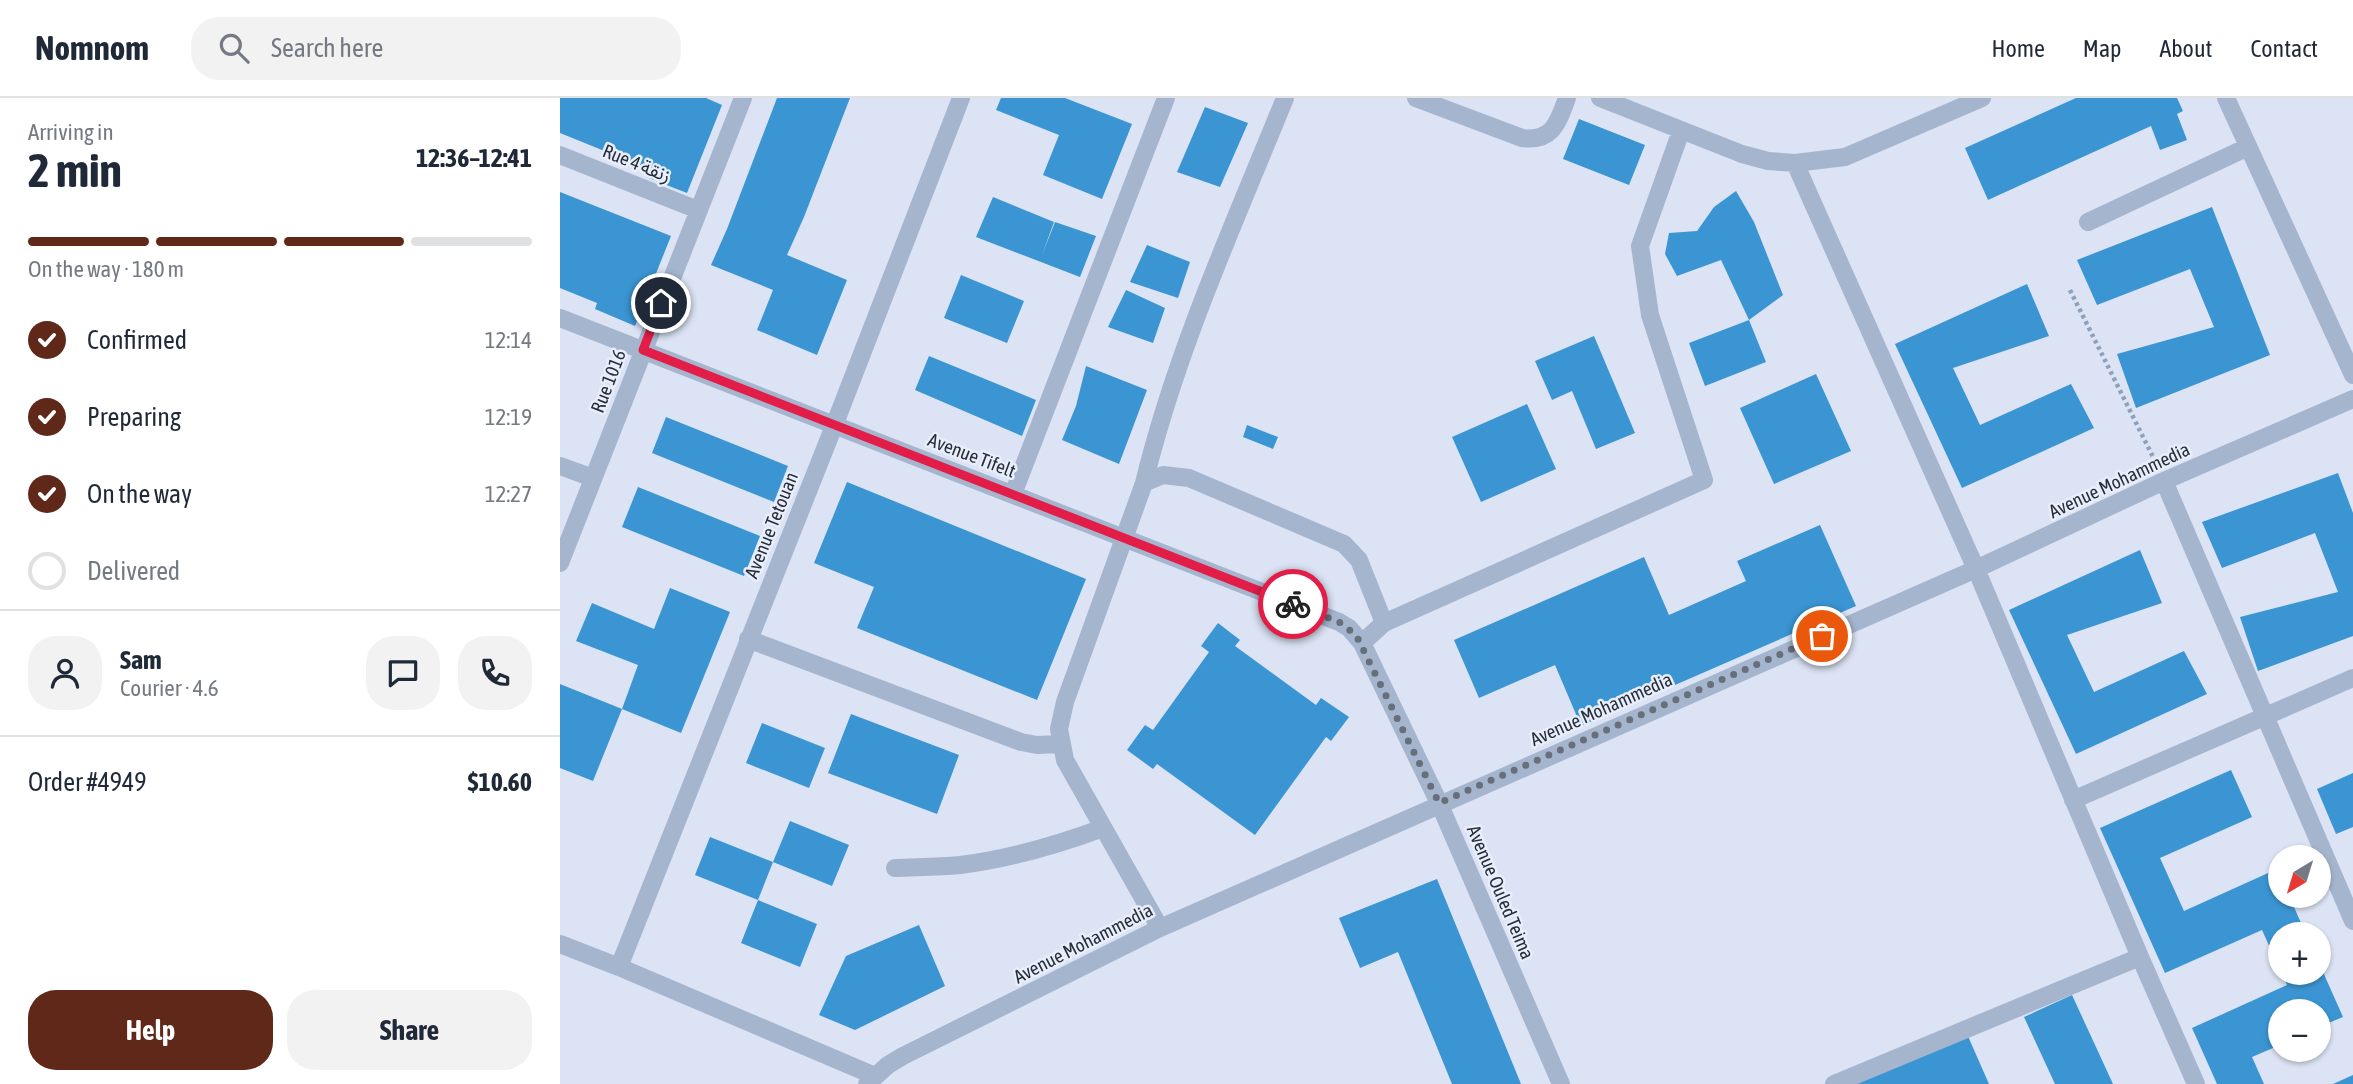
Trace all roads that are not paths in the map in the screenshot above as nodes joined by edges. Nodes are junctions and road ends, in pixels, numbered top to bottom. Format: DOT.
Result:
graph roads {
  1 [pos="743,98"];
  2 [pos="961,98"];
  3 [pos="1166,98"];
  4 [pos="1285,98"];
  5 [pos="1416,98"];
  6 [pos="1567,98"];
  7 [pos="1600,98"];
  8 [pos="1982,98"];
  9 [pos="2226,98"];
  10 [pos="1681,131"];
  11 [pos="2248,147"];
  12 [pos="560,155"];
  13 [pos="1795,163"];
  14 [pos="698,210"];
  15 [pos="2088,222"];
  16 [pos="560,318"];
  17 [pos="643,350"];
  18 [pos="2353,374"];
  19 [pos="2353,399"];
  20 [pos="834,426"];
  21 [pos="560,466"];
  22 [pos="593,478"];
  23 [pos="2164,481"];
  24 [pos="1144,483"];
  25 [pos="1013,494"];
  26 [pos="1122,538"];
  27 [pos="560,564"];
  28 [pos="1976,569"];
  29 [pos="1384,623"];
  30 [pos="748,639"];
  31 [pos="1362,643"];
  32 [pos="2353,678"];
  33 [pos="2264,716"];
  34 [pos="1060,744"];
  35 [pos="2073,800"];
  36 [pos="1439,803"];
  37 [pos="1102,828"];
  38 [pos="895,868"];
  39 [pos="2353,921"];
  40 [pos="1160,928"];
  41 [pos="560,944"];
  42 [pos="2140,957"];
  43 [pos="619,967"];
  44 [pos="871,1080"];
  45 [pos="1561,1084"];
  46 [pos="1834,1084"];
  47 [pos="2196,1084"];
  1 -- 14 [label="street, Rue 1016"];
  2 -- 20 [label="street, Avenue Tetouan"];
  3 -- 25 [label="street"];
  4 -- 24 [label="street"];
  5 -- 6 [label="street"];
  7 -- 10 [label="street"];
  8 -- 13 [label="street"];
  9 -- 11 [label="street"];
  10 -- 13 [label="street"];
  10 -- 29 [label="street"];
  11 -- 15 [label="street"];
  11 -- 18 [label="street"];
  12 -- 14 [label="street, Rue 4 زنقة"];
  13 -- 28 [label="street"];
  14 -- 17 [label="street, Rue 1016"];
  16 -- 17 [label="street, Avenue Tifelt"];
  17 -- 20 [label="street, Avenue Tifelt"];
  17 -- 22 [label="street, Rue 1016"];
  19 -- 23 [label="street, Avenue Mohammedia"];
  20 -- 25 [label="street, Avenue Tifelt"];
  20 -- 30 [label="street, Avenue Tetouan"];
  21 -- 22 [label="street"];
  22 -- 27 [label="street, Rue 1016"];
  23 -- 28 [label="street, Avenue Mohammedia"];
  23 -- 33 [label="street"];
  24 -- 26 [label="street"];
  24 -- 29 [label="street"];
  25 -- 26 [label="street, Avenue Tifelt"];
  26 -- 31 [label="street, Avenue Tifelt"];
  26 -- 34 [label="street"];
  28 -- 35 [label="street"];
  28 -- 36 [label="street, Avenue Mohammedia"];
  29 -- 31 [label="street"];
  30 -- 34 [label="street"];
  30 -- 43 [label="street, Avenue Tetouan"];
  31 -- 36 [label="street, Avenue Ouled Teima"];
  32 -- 33 [label="street"];
  33 -- 35 [label="street"];
  33 -- 39 [label="street"];
  34 -- 37 [label="street"];
  35 -- 42 [label="street"];
  36 -- 40 [label="street, Avenue Mohammedia"];
  36 -- 45 [label="street, Avenue Ouled Teima"];
  37 -- 38 [label="street"];
  37 -- 40 [label="street"];
  40 -- 44 [label="street, Avenue Mohammedia"];
  41 -- 43 [label="street"];
  42 -- 46 [label="street"];
  42 -- 47 [label="street"];
  43 -- 44 [label="street"];
}
